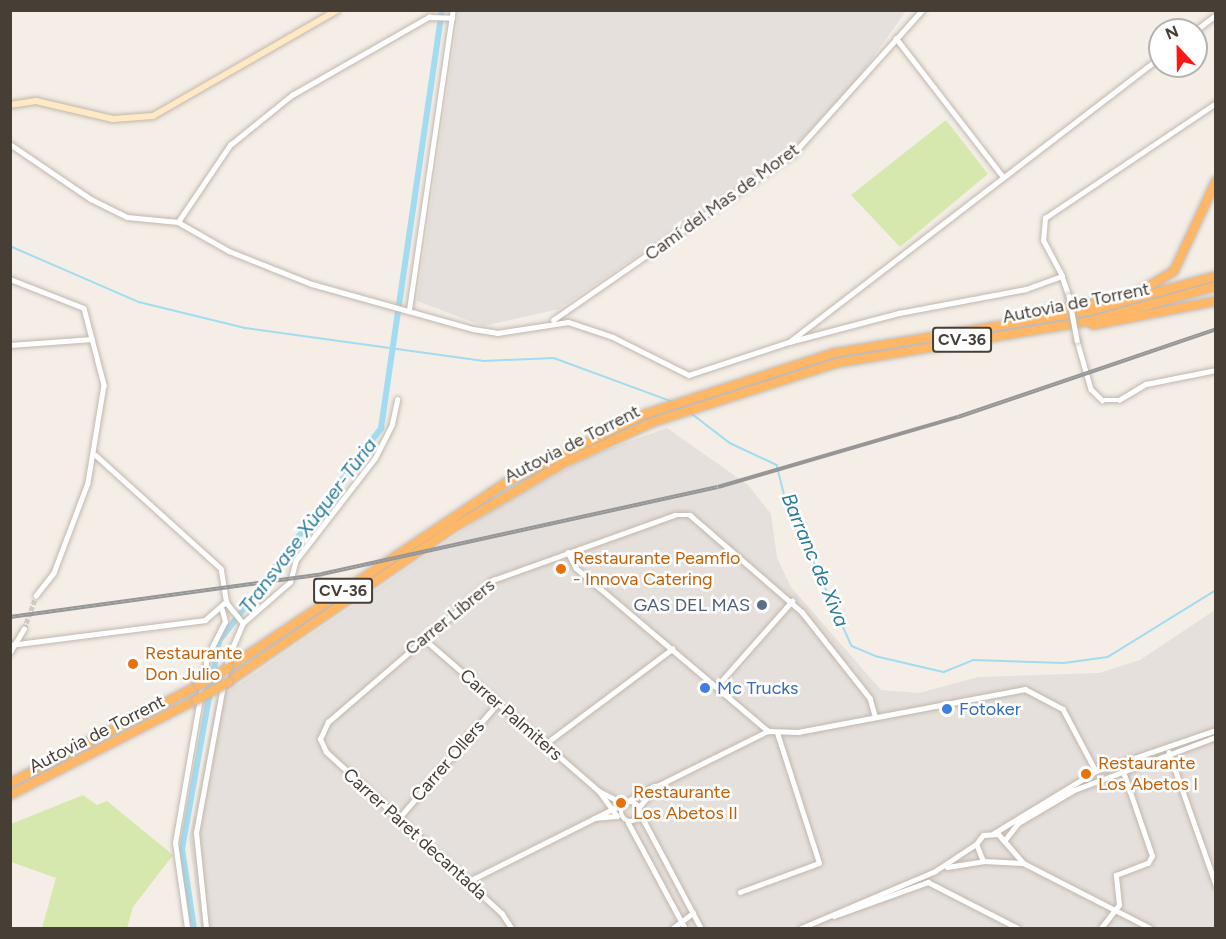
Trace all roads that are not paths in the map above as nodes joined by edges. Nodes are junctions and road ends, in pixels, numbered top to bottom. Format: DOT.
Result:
graph roads {
  1 [pos="337,10"];
  2 [pos="453,10"];
  3 [pos="922,10"];
  4 [pos="452,18"];
  5 [pos="896,38"];
  6 [pos="1148,66"];
  7 [pos="1215,103"];
  8 [pos="10,105"];
  9 [pos="10,144"];
  10 [pos="1002,174"];
  11 [pos="1215,181"];
  12 [pos="178,222"];
  13 [pos="1062,276"];
  14 [pos="1215,276"];
  15 [pos="10,279"];
  16 [pos="1215,286"];
  17 [pos="1215,300"];
  18 [pos="409,310"];
  19 [pos="553,320"];
  20 [pos="92,339"];
  21 [pos="789,342"];
  22 [pos="10,345"];
  23 [pos="894,352"];
  24 [pos="834,353"];
  25 [pos="1215,370"];
  26 [pos="397,400"];
  27 [pos="96,456"];
  28 [pos="568,552"];
  29 [pos="36,596"];
  30 [pos="226,602"];
  31 [pos="792,602"];
  32 [pos="222,610"];
  33 [pos="243,623"];
  34 [pos="24,629"];
  35 [pos="423,638"];
  36 [pos="13,645"];
  37 [pos="672,649"];
  38 [pos="10,652"];
  39 [pos="716,687"];
  40 [pos="497,704"];
  41 [pos="874,716"];
  42 [pos="1215,730"];
  43 [pos="768,731"];
  44 [pos="777,733"];
  45 [pos="1215,737"];
  46 [pos="320,739"];
  47 [pos="544,744"];
  48 [pos="1169,752"];
  49 [pos="1122,770"];
  50 [pos="1096,771"];
  51 [pos="10,783"];
  52 [pos="657,786"];
  53 [pos="599,791"];
  54 [pos="10,795"];
  55 [pos="603,800"];
  56 [pos="625,804"];
  57 [pos="640,806"];
  58 [pos="609,808"];
  59 [pos="599,813"];
  60 [pos="641,815"];
  61 [pos="620,817"];
  62 [pos="399,818"];
  63 [pos="592,819"];
  64 [pos="628,822"];
  65 [pos="994,833"];
  66 [pos="976,844"];
  67 [pos="1005,844"];
  68 [pos="1000,860"];
  69 [pos="983,861"];
  70 [pos="1023,863"];
  71 [pos="935,871"];
  72 [pos="467,882"];
  73 [pos="1215,885"];
  74 [pos="740,892"];
  75 [pos="1114,910"];
  76 [pos="693,914"];
  77 [pos="825,918"];
  78 [pos="683,926"];
  79 [pos="187,928"];
  80 [pos="206,928"];
  81 [pos="511,928"];
  82 [pos="673,928"];
  83 [pos="701,928"];
  84 [pos="801,928"];
  85 [pos="1018,928"];
  86 [pos="1101,928"];
  87 [pos="1150,928"];
  1 -- 8 [label="main road"];
  2 -- 4 [label="street"];
  3 -- 5 [label="street, Camí del Mas de Moret"];
  4 -- 12 [label="street"];
  4 -- 18 [label="street"];
  5 -- 10 [label="street"];
  5 -- 19 [label="street, Camí del Mas de Moret"];
  6 -- 10 [label="street"];
  7 -- 13 [label="street"];
  9 -- 12 [label="street"];
  10 -- 21 [label="street"];
  11 -- 24 [label="highway"];
  12 -- 18 [label="street"];
  13 -- 21 [label="street"];
  13 -- 25 [label="street, bridge"];
  14 -- 24 [label="highway, Autovia de Torrent / CV-36"];
  15 -- 20 [label="street"];
  16 -- 23 [label="highway, Autovia de Torrent / CV-36"];
  17 -- 23 [label="highway"];
  18 -- 19 [label="street"];
  19 -- 21 [label="street"];
  20 -- 22 [label="street"];
  20 -- 27 [label="street"];
  23 -- 54 [label="highway, Autovia de Torrent / CV-36, bridge"];
  24 -- 51 [label="highway, Autovia de Torrent / CV-36, bridge"];
  26 -- 33 [label="street"];
  27 -- 29 [label="street"];
  27 -- 30 [label="street"];
  28 -- 31 [label="street, Carrer Librers"];
  28 -- 35 [label="street, Carrer Librers"];
  28 -- 37 [label="street"];
  30 -- 32 [label="street"];
  30 -- 33 [label="street"];
  31 -- 39 [label="street"];
  31 -- 41 [label="street, Carrer Librers"];
  32 -- 36 [label="street"];
  32 -- 79 [label="street"];
  33 -- 80 [label="street"];
  34 -- 36 [label="street"];
  35 -- 40 [label="street, Carrer Palmiters"];
  35 -- 46 [label="street, Carrer Librers"];
  36 -- 38 [label="street"];
  37 -- 39 [label="street"];
  37 -- 47 [label="street"];
  39 -- 43 [label="street"];
  40 -- 47 [label="street, Carrer Palmiters"];
  40 -- 62 [label="street, Carrer Ollers"];
  41 -- 44 [label="street"];
  41 -- 50 [label="street"];
  42 -- 50 [label="street"];
  43 -- 44 [label="street"];
  43 -- 52 [label="street"];
  44 -- 74 [label="street"];
  45 -- 48 [label="street"];
  46 -- 62 [label="street, Carrer Paret decantada"];
  47 -- 53 [label="street, Carrer Palmiters"];
  48 -- 49 [label="street"];
  48 -- 73 [label="street"];
  49 -- 67 [label="street"];
  49 -- 75 [label="street"];
  50 -- 65 [label="street"];
  52 -- 56 [label="street"];
  52 -- 57 [label="street"];
  53 -- 55 [label="street, Carrer Palmiters"];
  53 -- 56 [label="street, Carrer Palmiters"];
  55 -- 58 [label="street, Carrer Palmiters"];
  55 -- 59 [label="street"];
  56 -- 57 [label="street, Carrer Palmiters"];
  56 -- 58 [label="street"];
  56 -- 61 [label="street"];
  57 -- 60 [label="street"];
  58 -- 59 [label="street"];
  58 -- 61 [label="street, Carrer Palmiters"];
  59 -- 63 [label="street"];
  60 -- 64 [label="street"];
  60 -- 76 [label="street"];
  61 -- 63 [label="street"];
  61 -- 64 [label="street, Carrer Palmiters"];
  62 -- 72 [label="street, Carrer Paret decantada"];
  63 -- 72 [label="street"];
  64 -- 78 [label="street"];
  65 -- 66 [label="street"];
  65 -- 67 [label="street"];
  66 -- 69 [label="street"];
  66 -- 71 [label="street"];
  67 -- 68 [label="street"];
  67 -- 70 [label="street"];
  68 -- 69 [label="street"];
  68 -- 70 [label="street"];
  69 -- 71 [label="street"];
  70 -- 75 [label="street"];
  71 -- 77 [label="street"];
  72 -- 81 [label="street, Carrer Paret decantada"];
  75 -- 86 [label="street"];
  75 -- 87 [label="street"];
  76 -- 78 [label="street"];
  76 -- 83 [label="street"];
  77 -- 84 [label="street"];
  77 -- 85 [label="street"];
  78 -- 82 [label="street"];
}
